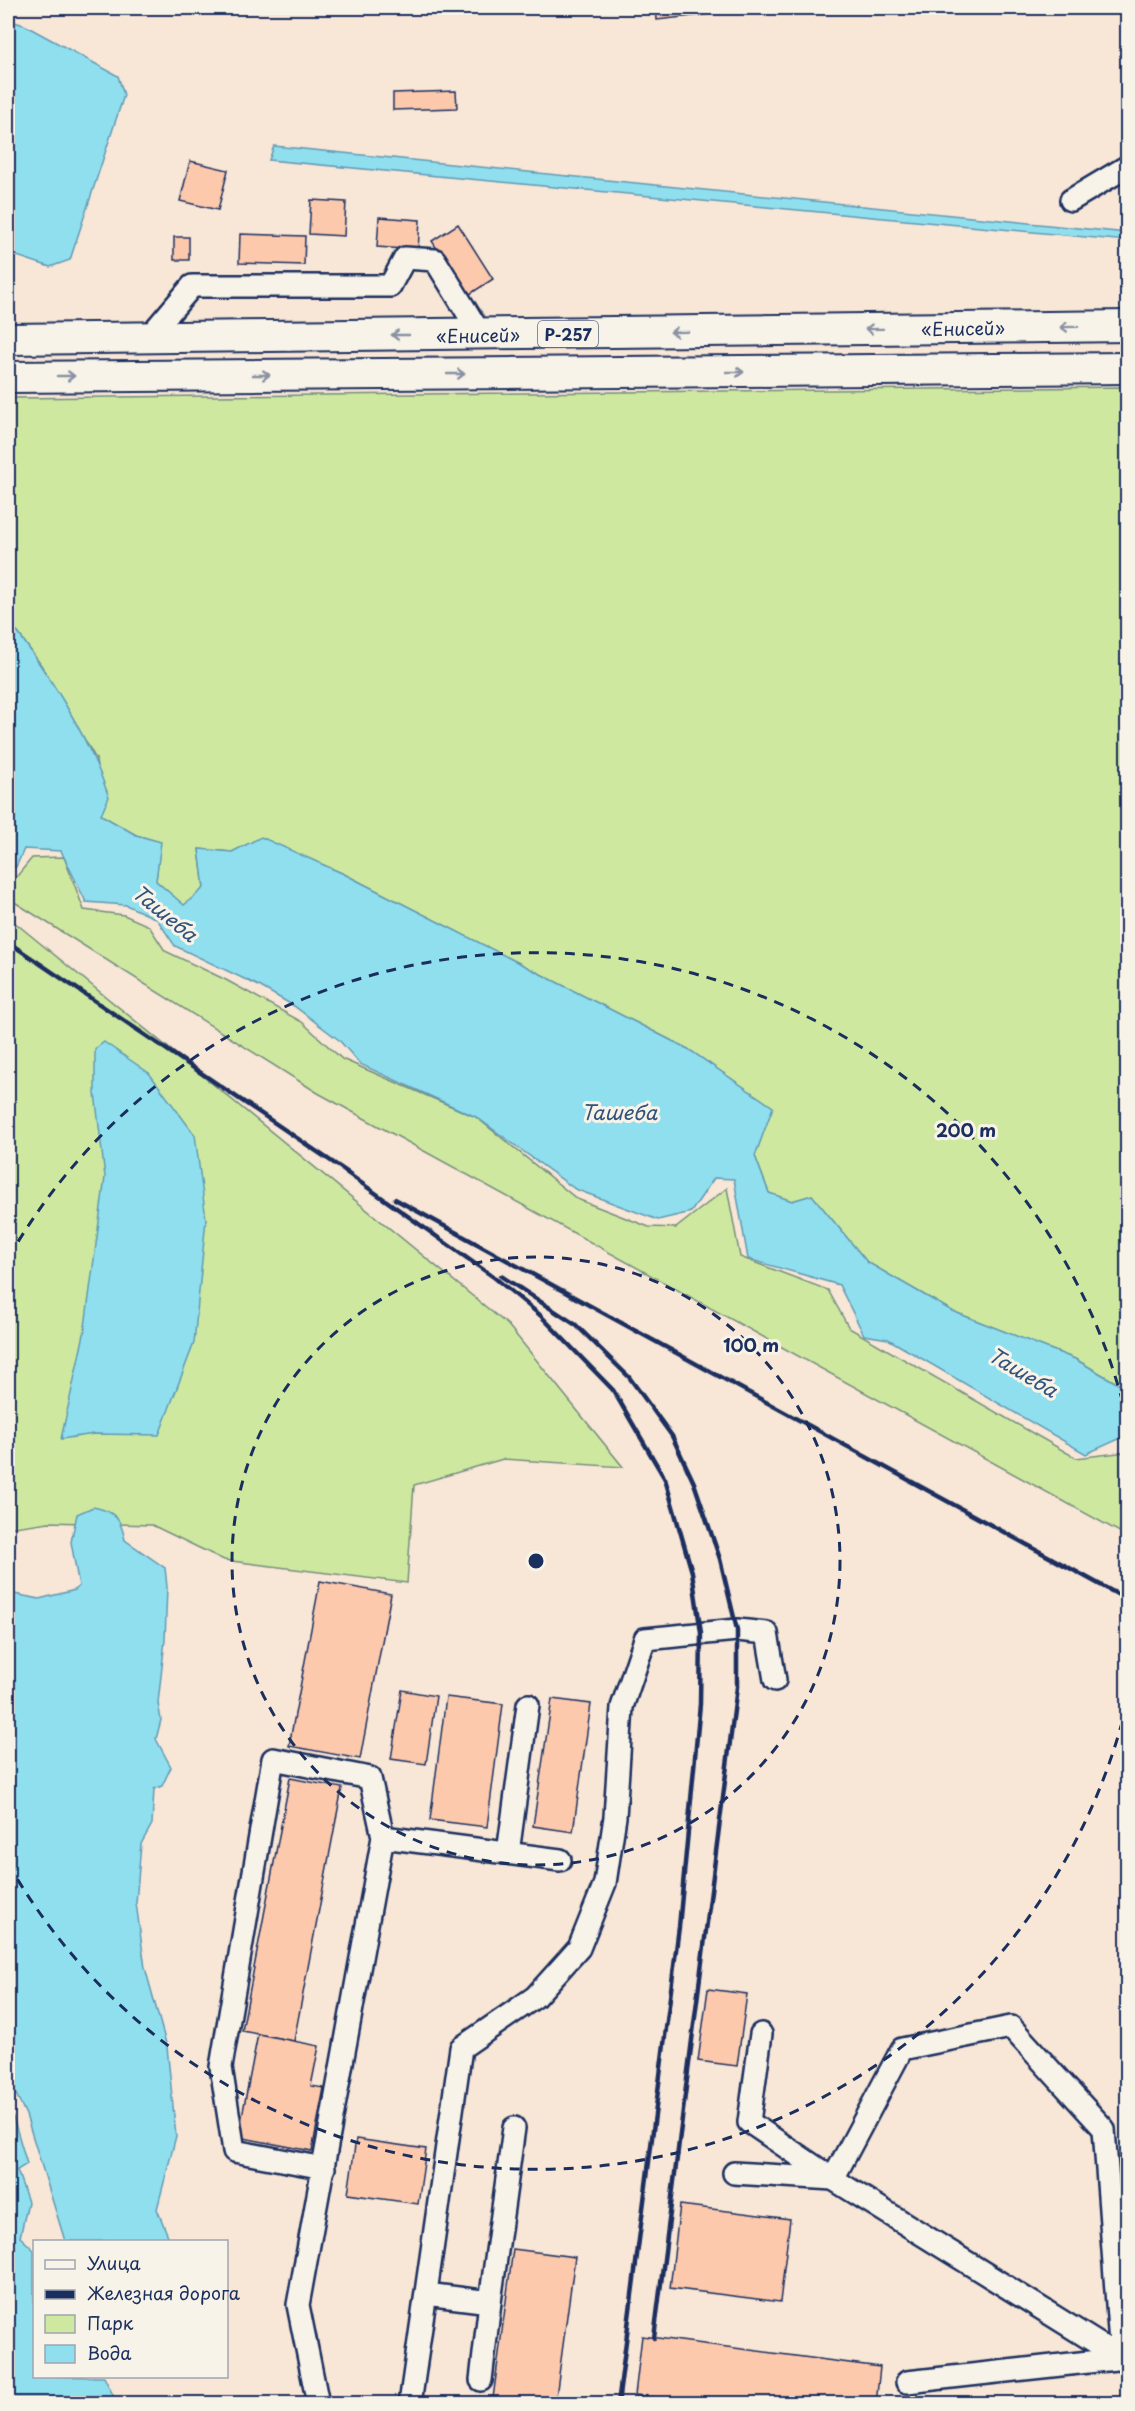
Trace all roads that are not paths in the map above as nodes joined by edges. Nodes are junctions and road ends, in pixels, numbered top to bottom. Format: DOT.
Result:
graph roads {
  1 [pos="1128,166"];
  2 [pos="1071,200"];
  3 [pos="1128,326"];
  4 [pos="482,335"];
  5 [pos="148,338"];
  6 [pos="8,339"];
  7 [pos="1128,368"];
  8 [pos="8,377"];
  9 [pos="775,1680"];
  10 [pos="528,1706"];
  11 [pos="383,1837"];
  12 [pos="508,1853"];
  13 [pos="560,1860"];
  14 [pos="761,2034"];
  15 [pos="514,2128"];
  16 [pos="324,2168"];
  17 [pos="734,2173"];
  18 [pos="833,2179"];
  19 [pos="426,2294"];
  20 [pos="490,2302"];
  21 [pos="1124,2358"];
  22 [pos="481,2380"];
  23 [pos="908,2382"];
  24 [pos="318,2403"];
  25 [pos="410,2403"];
  1 -- 2 [label="lane"];
  3 -- 4 [label="highway, «Енисей» / Р-257, one-way"];
  4 -- 5 [label="highway, «Енисей» / Р-257, one-way"];
  4 -- 5 [label="lane"];
  5 -- 6 [label="highway, «Енисей» / Р-257"];
  8 -- 7 [label="highway, Р-257, one-way"];
  9 -- 19 [label="lane"];
  10 -- 12 [label="lane"];
  11 -- 12 [label="lane"];
  11 -- 16 [label="lane"];
  11 -- 16 [label="lane"];
  12 -- 13 [label="lane"];
  14 -- 18 [label="lane"];
  15 -- 20 [label="lane"];
  16 -- 24 [label="lane"];
  17 -- 18 [label="lane"];
  18 -- 21 [label="lane"];
  18 -- 21 [label="lane"];
  19 -- 20 [label="lane"];
  19 -- 25 [label="lane"];
  20 -- 22 [label="lane"];
  21 -- 23 [label="lane"];
}
